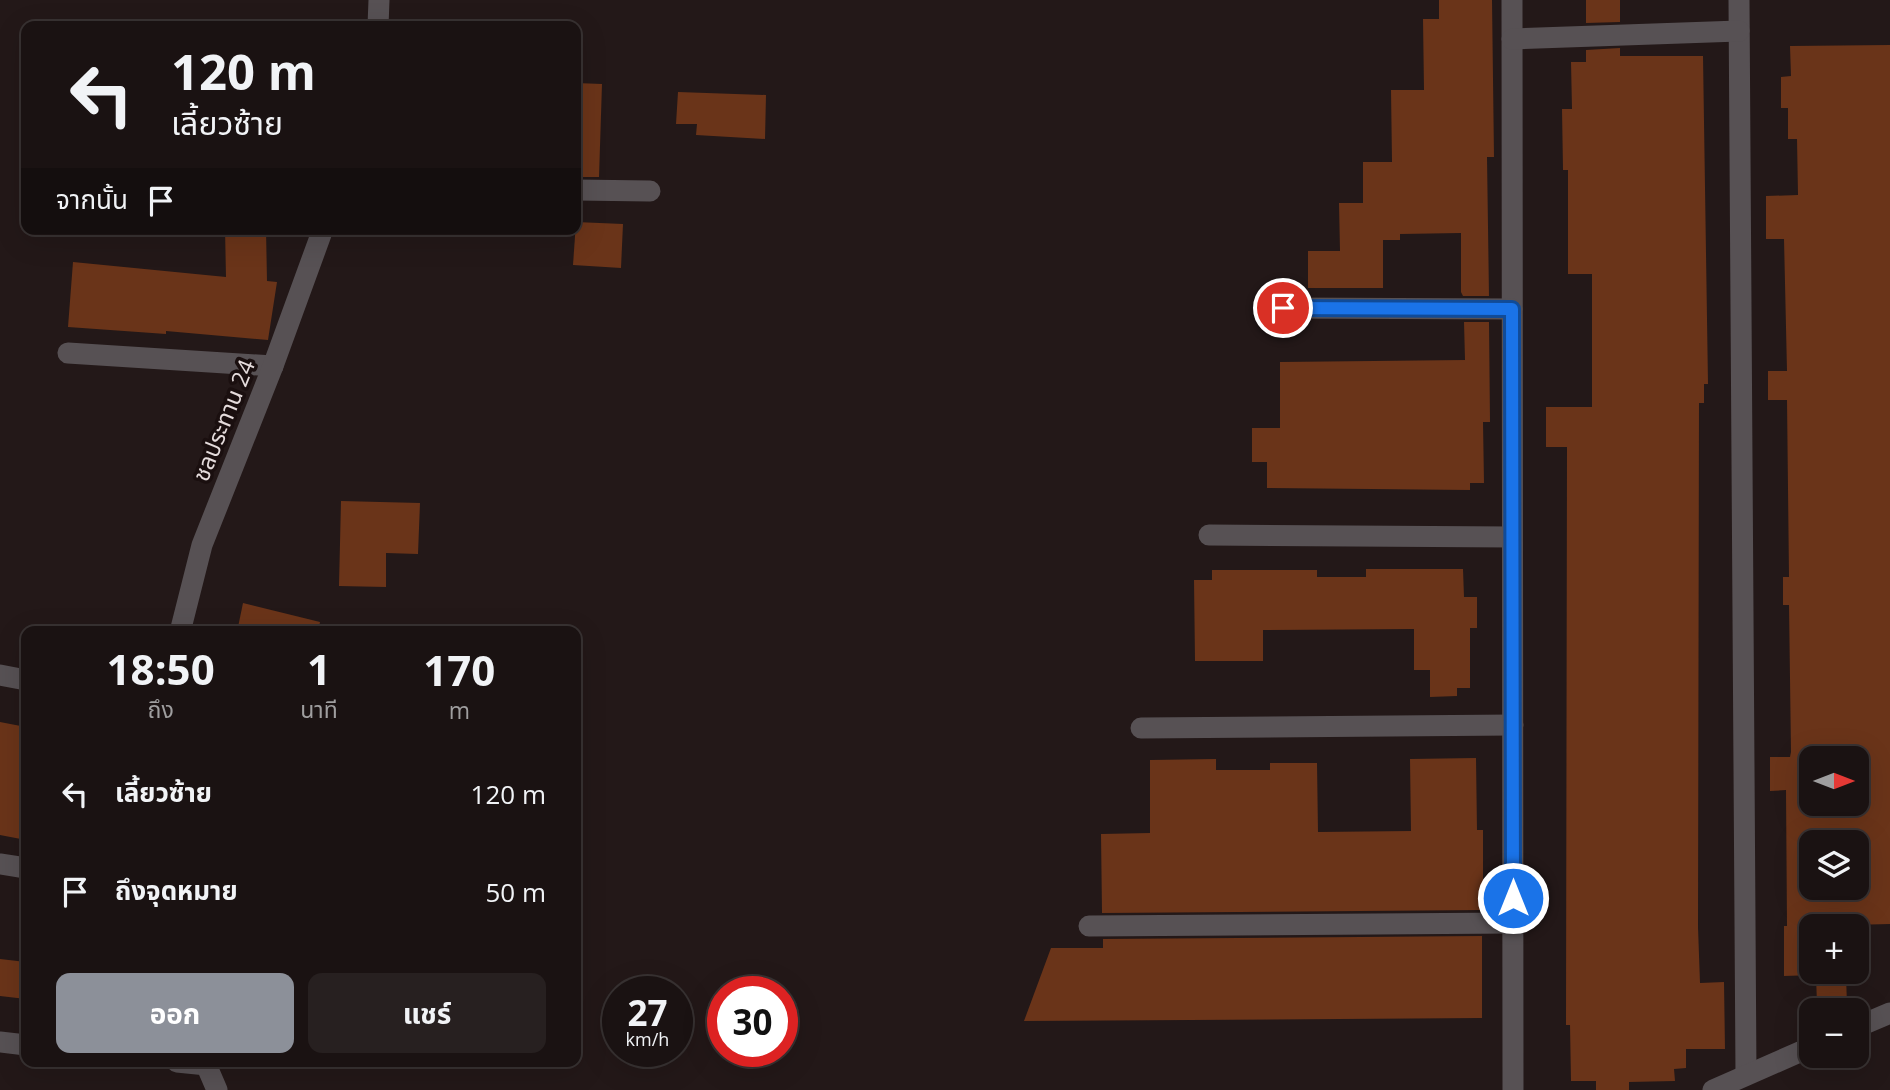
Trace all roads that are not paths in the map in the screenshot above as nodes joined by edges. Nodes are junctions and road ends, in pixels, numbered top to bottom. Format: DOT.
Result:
graph roads {
  1 [pos="379,0"];
  2 [pos="1512,0"];
  3 [pos="1739,0"];
  4 [pos="378,21"];
  5 [pos="1739,30"];
  6 [pos="1512,40"];
  7 [pos="581,190"];
  8 [pos="650,191"];
  9 [pos="321,235"];
  10 [pos="1283,308"];
  11 [pos="1512,309"];
  12 [pos="68,353"];
  13 [pos="274,366"];
  14 [pos="1209,535"];
  15 [pos="1512,537"];
  16 [pos="182,626"];
  17 [pos="0,675"];
  18 [pos="21,679"];
  19 [pos="1513,725"];
  20 [pos="1142,727"];
  21 [pos="0,864"];
  22 [pos="21,867"];
  23 [pos="1513,923"];
  24 [pos="1088,926"];
  25 [pos="1890,1013"];
  26 [pos="1869,1022"];
  27 [pos="0,1042"];
  28 [pos="21,1044"];
  29 [pos="1799,1052"];
  30 [pos="207,1067"];
  31 [pos="1746,1075"];
  32 [pos="217,1090"];
  33 [pos="1513,1090"];
  34 [pos="1713,1090"];
  1 -- 4 [label="street"];
  2 -- 6 [label="street"];
  3 -- 5 [label="street"];
  5 -- 6 [label="street"];
  5 -- 31 [label="street"];
  6 -- 11 [label="street"];
  7 -- 8 [label="street"];
  9 -- 13 [label="street, ชลประทาน 24"];
  10 -- 11 [label="street"];
  11 -- 15 [label="street"];
  12 -- 13 [label="street"];
  13 -- 16 [label="street, ชลประทาน 24"];
  14 -- 15 [label="street"];
  15 -- 19 [label="street"];
  17 -- 18 [label="street"];
  19 -- 20 [label="street"];
  19 -- 23 [label="street"];
  21 -- 22 [label="street"];
  23 -- 24 [label="street"];
  23 -- 33 [label="street"];
  25 -- 26 [label="street"];
  27 -- 28 [label="street"];
  29 -- 31 [label="street"];
  30 -- 32 [label="street"];
  31 -- 34 [label="street"];
}
